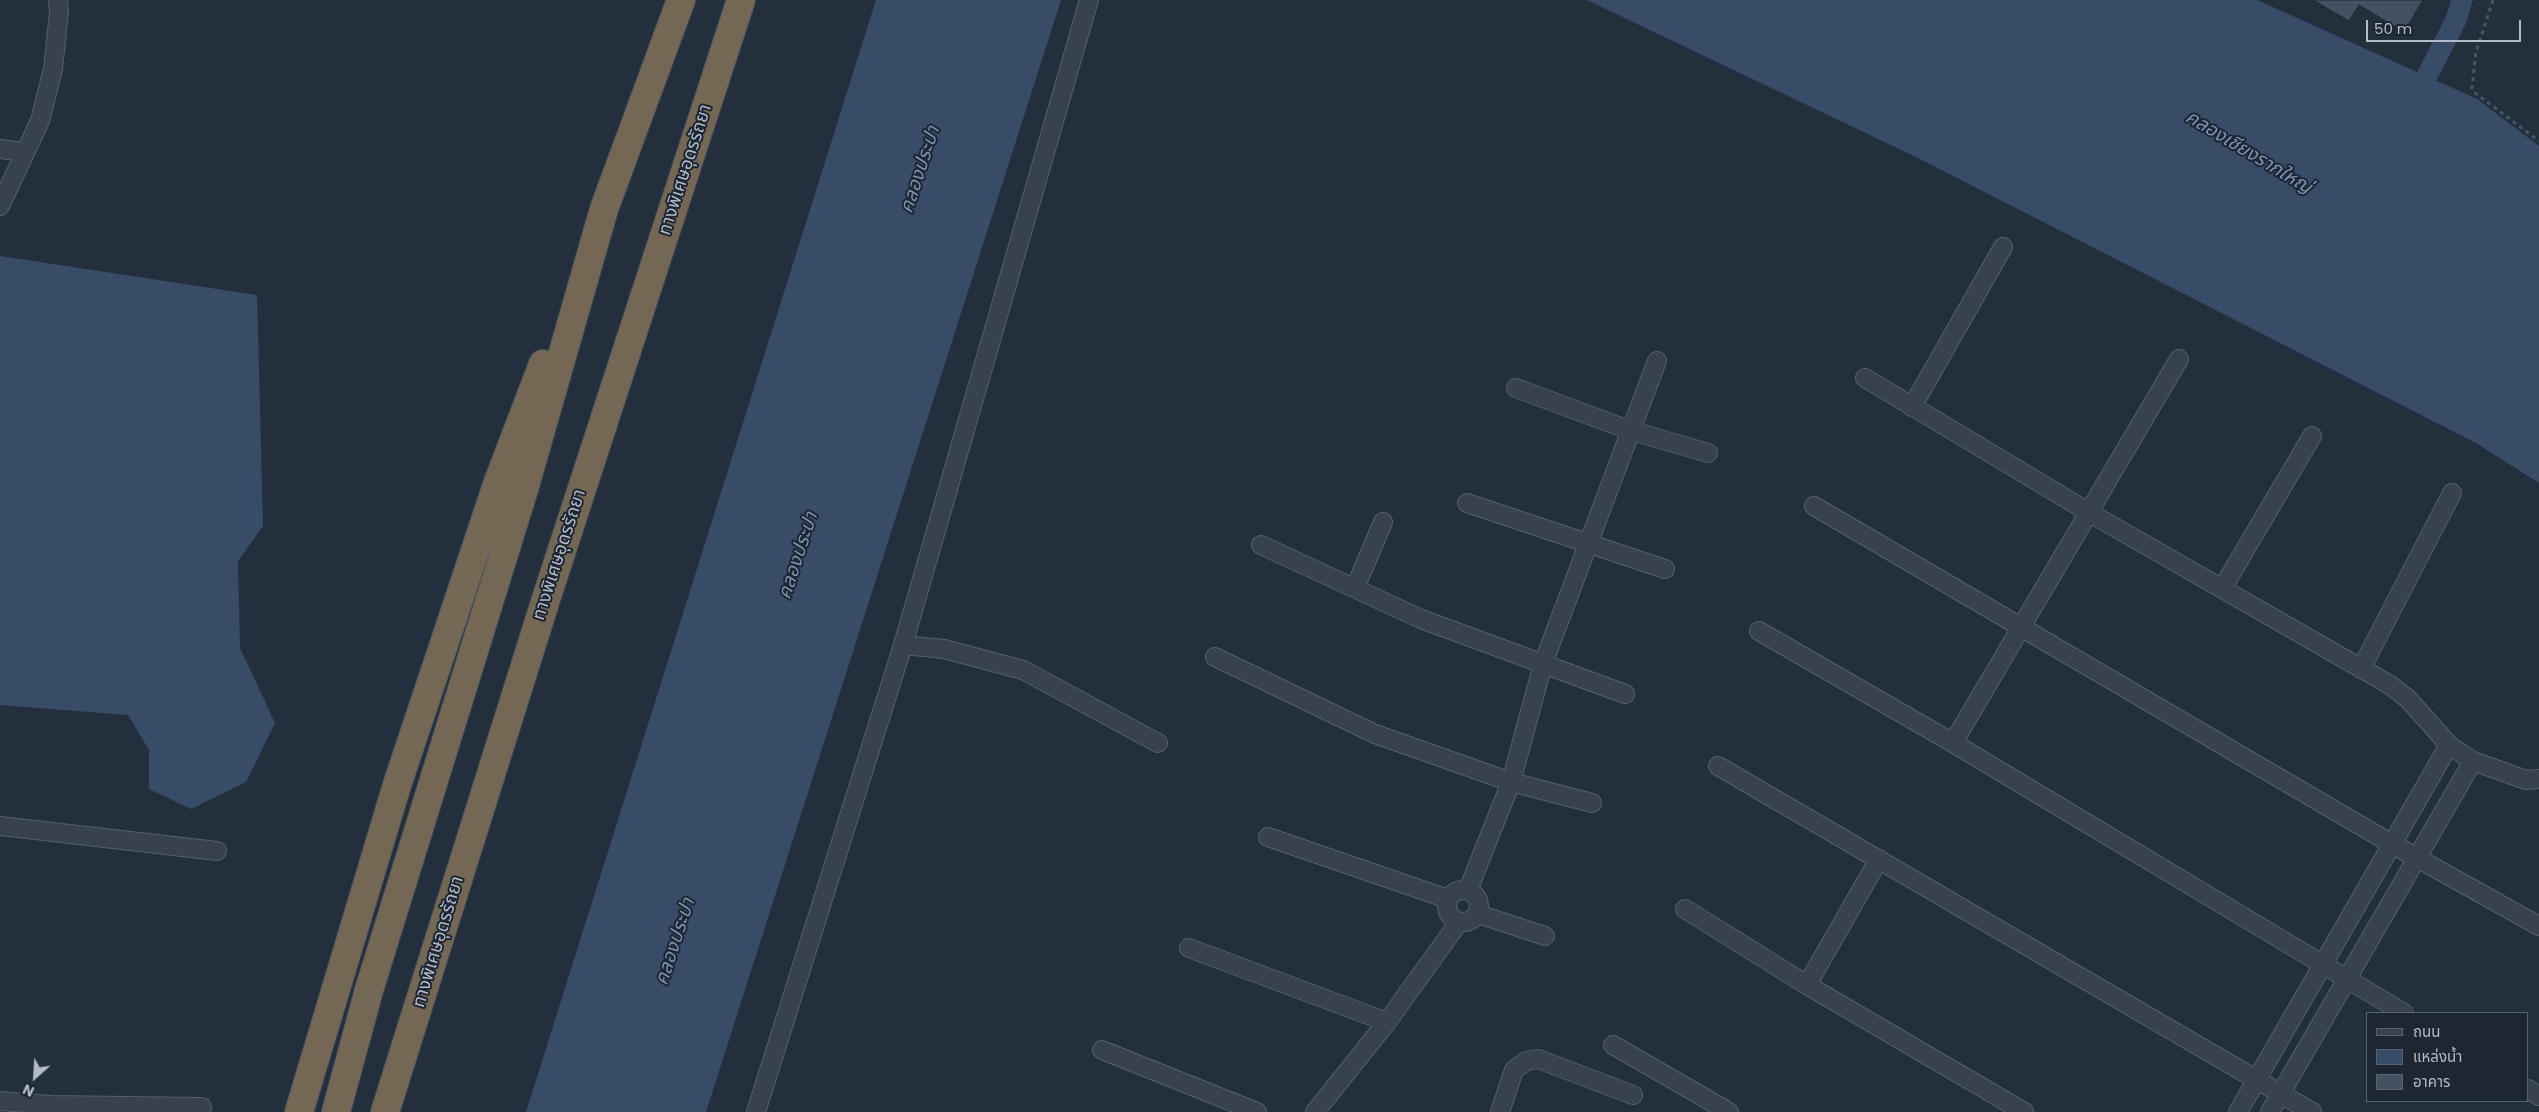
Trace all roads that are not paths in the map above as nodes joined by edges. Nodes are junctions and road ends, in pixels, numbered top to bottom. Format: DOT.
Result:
graph roads {
  1 [pos="58,0"];
  2 [pos="681,0"];
  3 [pos="741,0"];
  4 [pos="1089,0"];
  5 [pos="0,150"];
  6 [pos="25,152"];
  7 [pos="0,206"];
  8 [pos="604,209"];
  9 [pos="2003,248"];
  10 [pos="2179,359"];
  11 [pos="1657,361"];
  12 [pos="1865,378"];
  13 [pos="1516,388"];
  14 [pos="1912,407"];
  15 [pos="1629,430"];
  16 [pos="2312,436"];
  17 [pos="1708,453"];
  18 [pos="2452,493"];
  19 [pos="1467,503"];
  20 [pos="1814,506"];
  21 [pos="2090,513"];
  22 [pos="1383,522"];
  23 [pos="1588,543"];
  24 [pos="1261,544"];
  25 [pos="1665,569"];
  26 [pos="1355,588"];
  27 [pos="2222,589"];
  28 [pos="2023,628"];
  29 [pos="1759,631"];
  30 [pos="903,646"];
  31 [pos="1215,658"];
  32 [pos="1543,664"];
  33 [pos="2361,669"];
  34 [pos="1625,694"];
  35 [pos="1158,743"];
  36 [pos="1953,743"];
  37 [pos="2448,745"];
  38 [pos="2474,761"];
  39 [pos="1718,766"];
  40 [pos="2539,779"];
  41 [pos="1511,782"];
  42 [pos="1592,803"];
  43 [pos="0,826"];
  44 [pos="1268,837"];
  45 [pos="2392,844"];
  46 [pos="217,850"];
  47 [pos="2418,857"];
  48 [pos="1879,859"];
  49 [pos="1468,890"];
  50 [pos="1448,899"];
  51 [pos="1685,909"];
  52 [pos="1478,914"];
  53 [pos="1459,922"];
  54 [pos="2539,926"];
  55 [pos="1546,936"];
  56 [pos="1189,948"];
  57 [pos="2323,965"];
  58 [pos="2348,979"];
  59 [pos="1807,984"];
  60 [pos="2402,1012"];
  61 [pos="1388,1022"];
  62 [pos="1613,1045"];
  63 [pos="1102,1050"];
  64 [pos="2258,1079"];
  65 [pos="2282,1093"];
  66 [pos="1633,1095"];
  67 [pos="0,1101"];
  68 [pos="202,1107"];
  69 [pos="299,1112"];
  70 [pos="336,1112"];
  71 [pos="385,1112"];
  72 [pos="756,1112"];
  73 [pos="1257,1112"];
  74 [pos="1315,1112"];
  75 [pos="1500,1112"];
  76 [pos="1729,1112"];
  77 [pos="2024,1112"];
  78 [pos="2238,1112"];
  79 [pos="2270,1112"];
  80 [pos="2312,1112"];
  1 -- 6 [label="street"];
  2 -- 8 [label="highway"];
  3 -- 71 [label="highway, ทางพิเศษอุดรรัถยา"];
  4 -- 30 [label="street"];
  5 -- 6 [label="street"];
  6 -- 7 [label="street"];
  8 -- 69 [label="highway"];
  8 -- 70 [label="highway"];
  9 -- 14 [label="street"];
  10 -- 21 [label="street"];
  11 -- 15 [label="street"];
  12 -- 14 [label="street"];
  13 -- 15 [label="street"];
  14 -- 21 [label="street"];
  15 -- 17 [label="street"];
  15 -- 23 [label="street"];
  16 -- 27 [label="street"];
  18 -- 33 [label="street"];
  19 -- 23 [label="street"];
  20 -- 28 [label="street"];
  21 -- 27 [label="street"];
  21 -- 28 [label="street"];
  22 -- 26 [label="street"];
  23 -- 25 [label="street"];
  23 -- 32 [label="street"];
  24 -- 26 [label="street"];
  26 -- 32 [label="street"];
  27 -- 33 [label="street"];
  28 -- 36 [label="street"];
  28 -- 45 [label="street"];
  29 -- 36 [label="street"];
  30 -- 35 [label="street"];
  30 -- 72 [label="street"];
  31 -- 41 [label="street"];
  32 -- 34 [label="street"];
  32 -- 41 [label="street"];
  33 -- 37 [label="street"];
  36 -- 57 [label="street"];
  37 -- 38 [label="street"];
  37 -- 45 [label="street"];
  38 -- 40 [label="street"];
  38 -- 47 [label="street"];
  39 -- 48 [label="street"];
  41 -- 42 [label="street"];
  41 -- 49 [label="street"];
  43 -- 46 [label="street"];
  44 -- 50 [label="street"];
  45 -- 47 [label="street"];
  45 -- 57 [label="street"];
  47 -- 54 [label="street"];
  47 -- 58 [label="street"];
  48 -- 59 [label="street"];
  48 -- 64 [label="street"];
  49 -- 50 [label="street"];
  49 -- 52 [label="street"];
  50 -- 53 [label="street"];
  51 -- 59 [label="street"];
  52 -- 53 [label="street"];
  52 -- 55 [label="street"];
  53 -- 61 [label="street"];
  56 -- 61 [label="street"];
  57 -- 58 [label="street"];
  57 -- 64 [label="street"];
  58 -- 60 [label="street"];
  58 -- 65 [label="street"];
  59 -- 77 [label="street"];
  61 -- 74 [label="street"];
  62 -- 76 [label="street"];
  63 -- 73 [label="street"];
  64 -- 65 [label="street"];
  64 -- 78 [label="street"];
  65 -- 79 [label="street"];
  65 -- 80 [label="street"];
  66 -- 75 [label="street"];
  67 -- 68 [label="street"];
}
